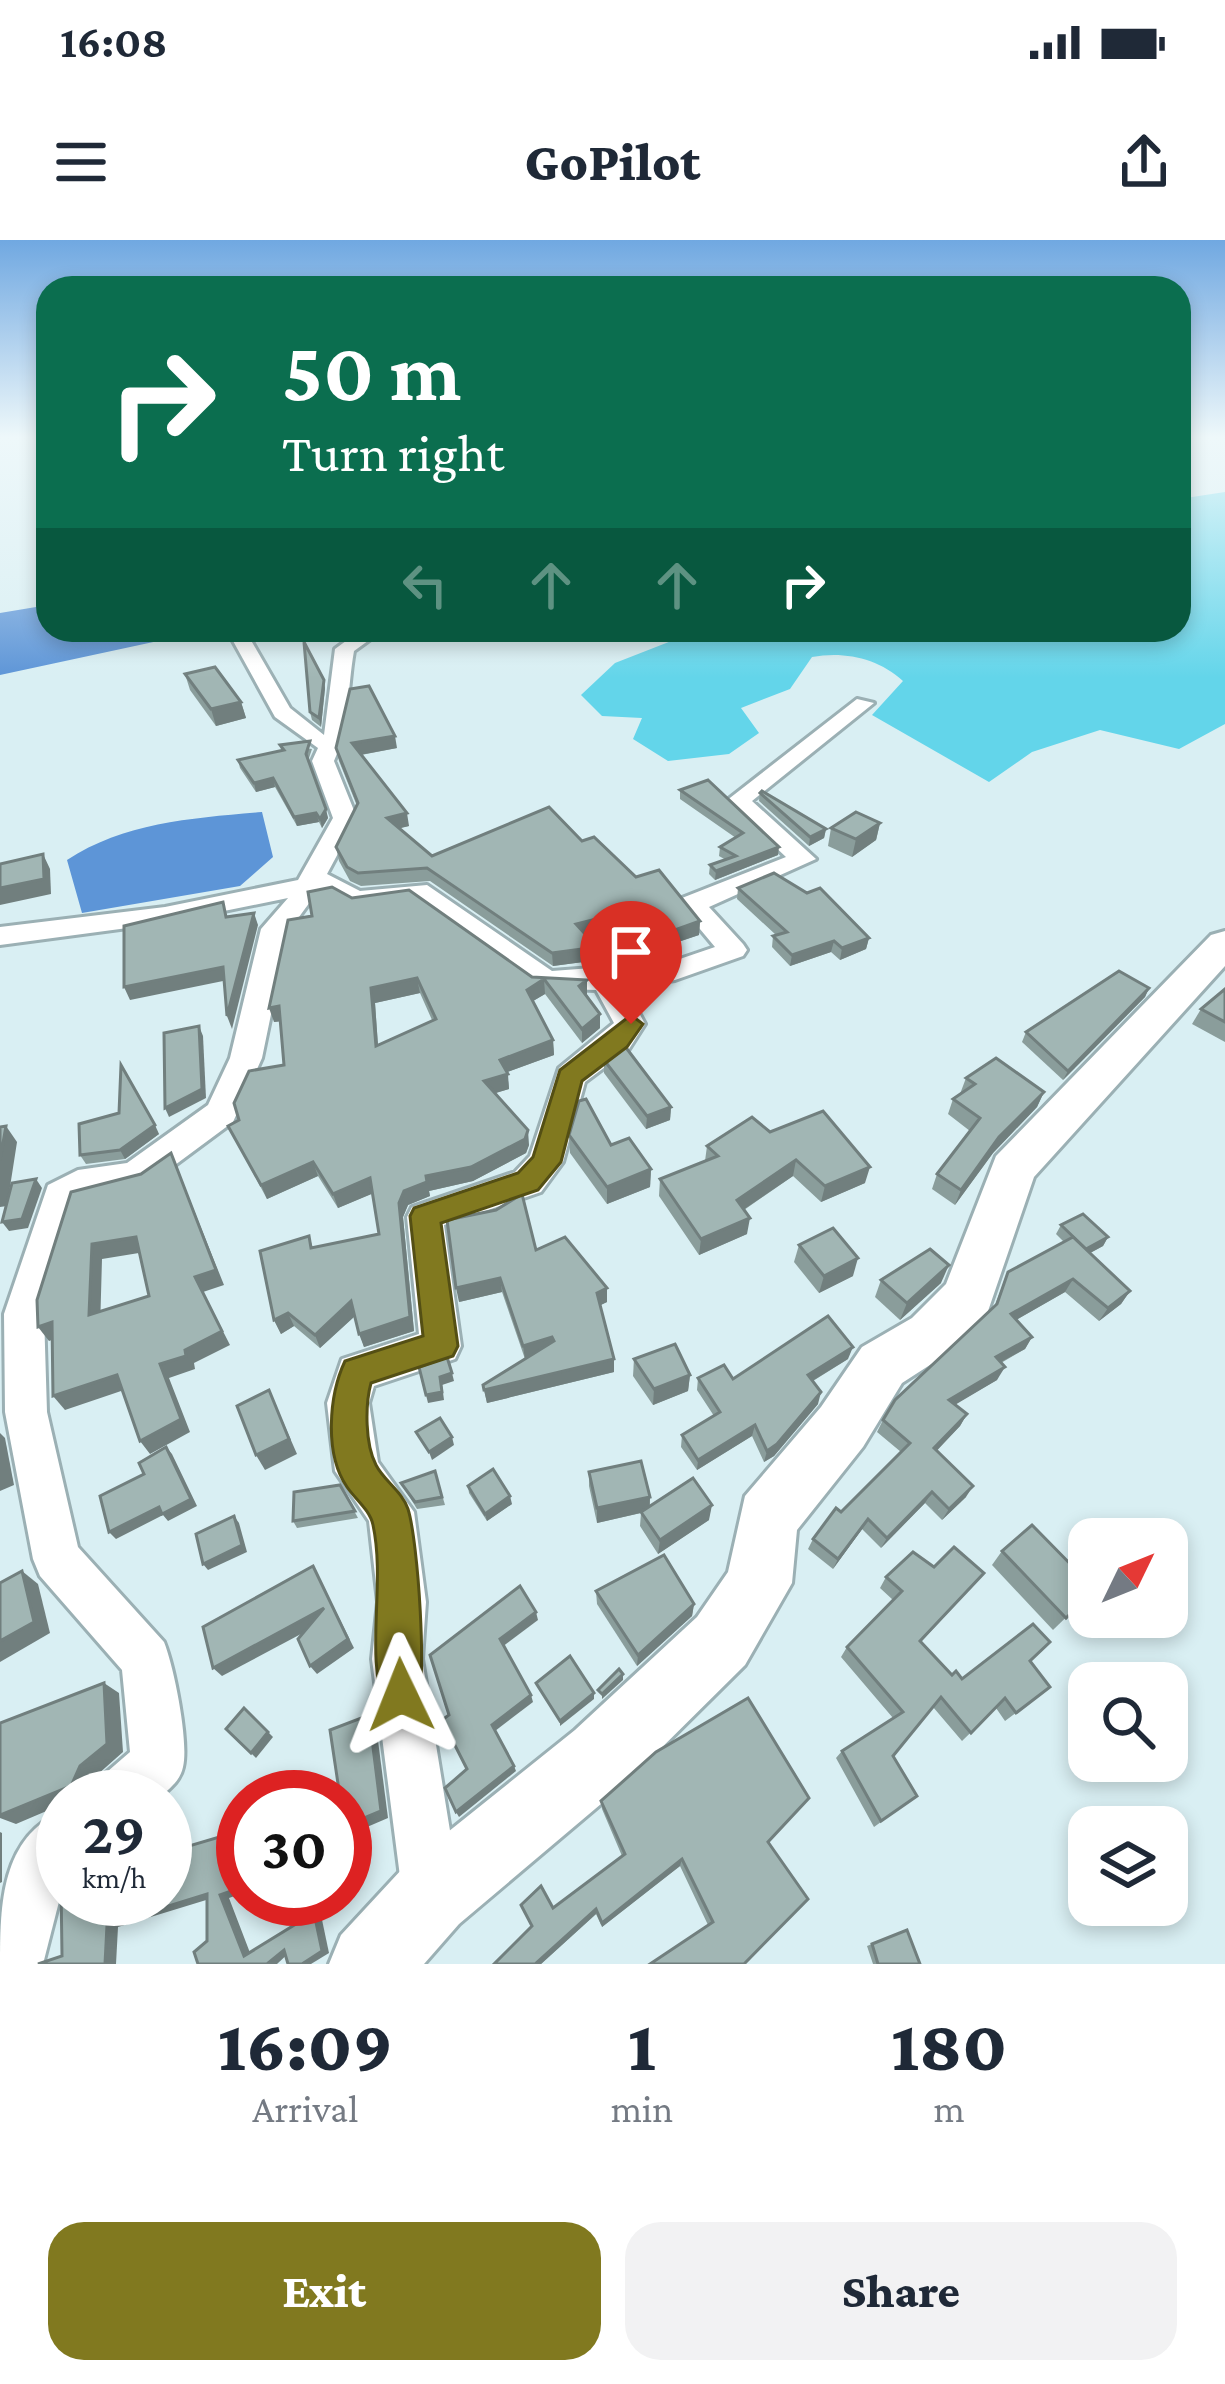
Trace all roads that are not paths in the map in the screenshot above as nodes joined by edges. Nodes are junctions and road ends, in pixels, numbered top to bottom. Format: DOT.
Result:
graph roads {
  1 [pos="244,642"];
  2 [pos="356,642"];
  3 [pos="864,703"];
  4 [pos="326,744"];
  5 [pos="0,936"];
  6 [pos="1225,943"];
  7 [pos="606,980"];
  8 [pos="150,1770"];
  9 [pos="36,1881"];
  10 [pos="431,1896"];
  11 [pos="14,1964"];
  12 [pos="370,1964"];
  1 -- 4 [label="street"];
  2 -- 4 [label="street"];
  3 -- 7 [label="street"];
  4 -- 8 [label="street"];
  5 -- 7 [label="street"];
  6 -- 10 [label="street"];
  7 -- 10 [label="street"];
  9 -- 11 [label="street"];
  10 -- 12 [label="street"];
}
